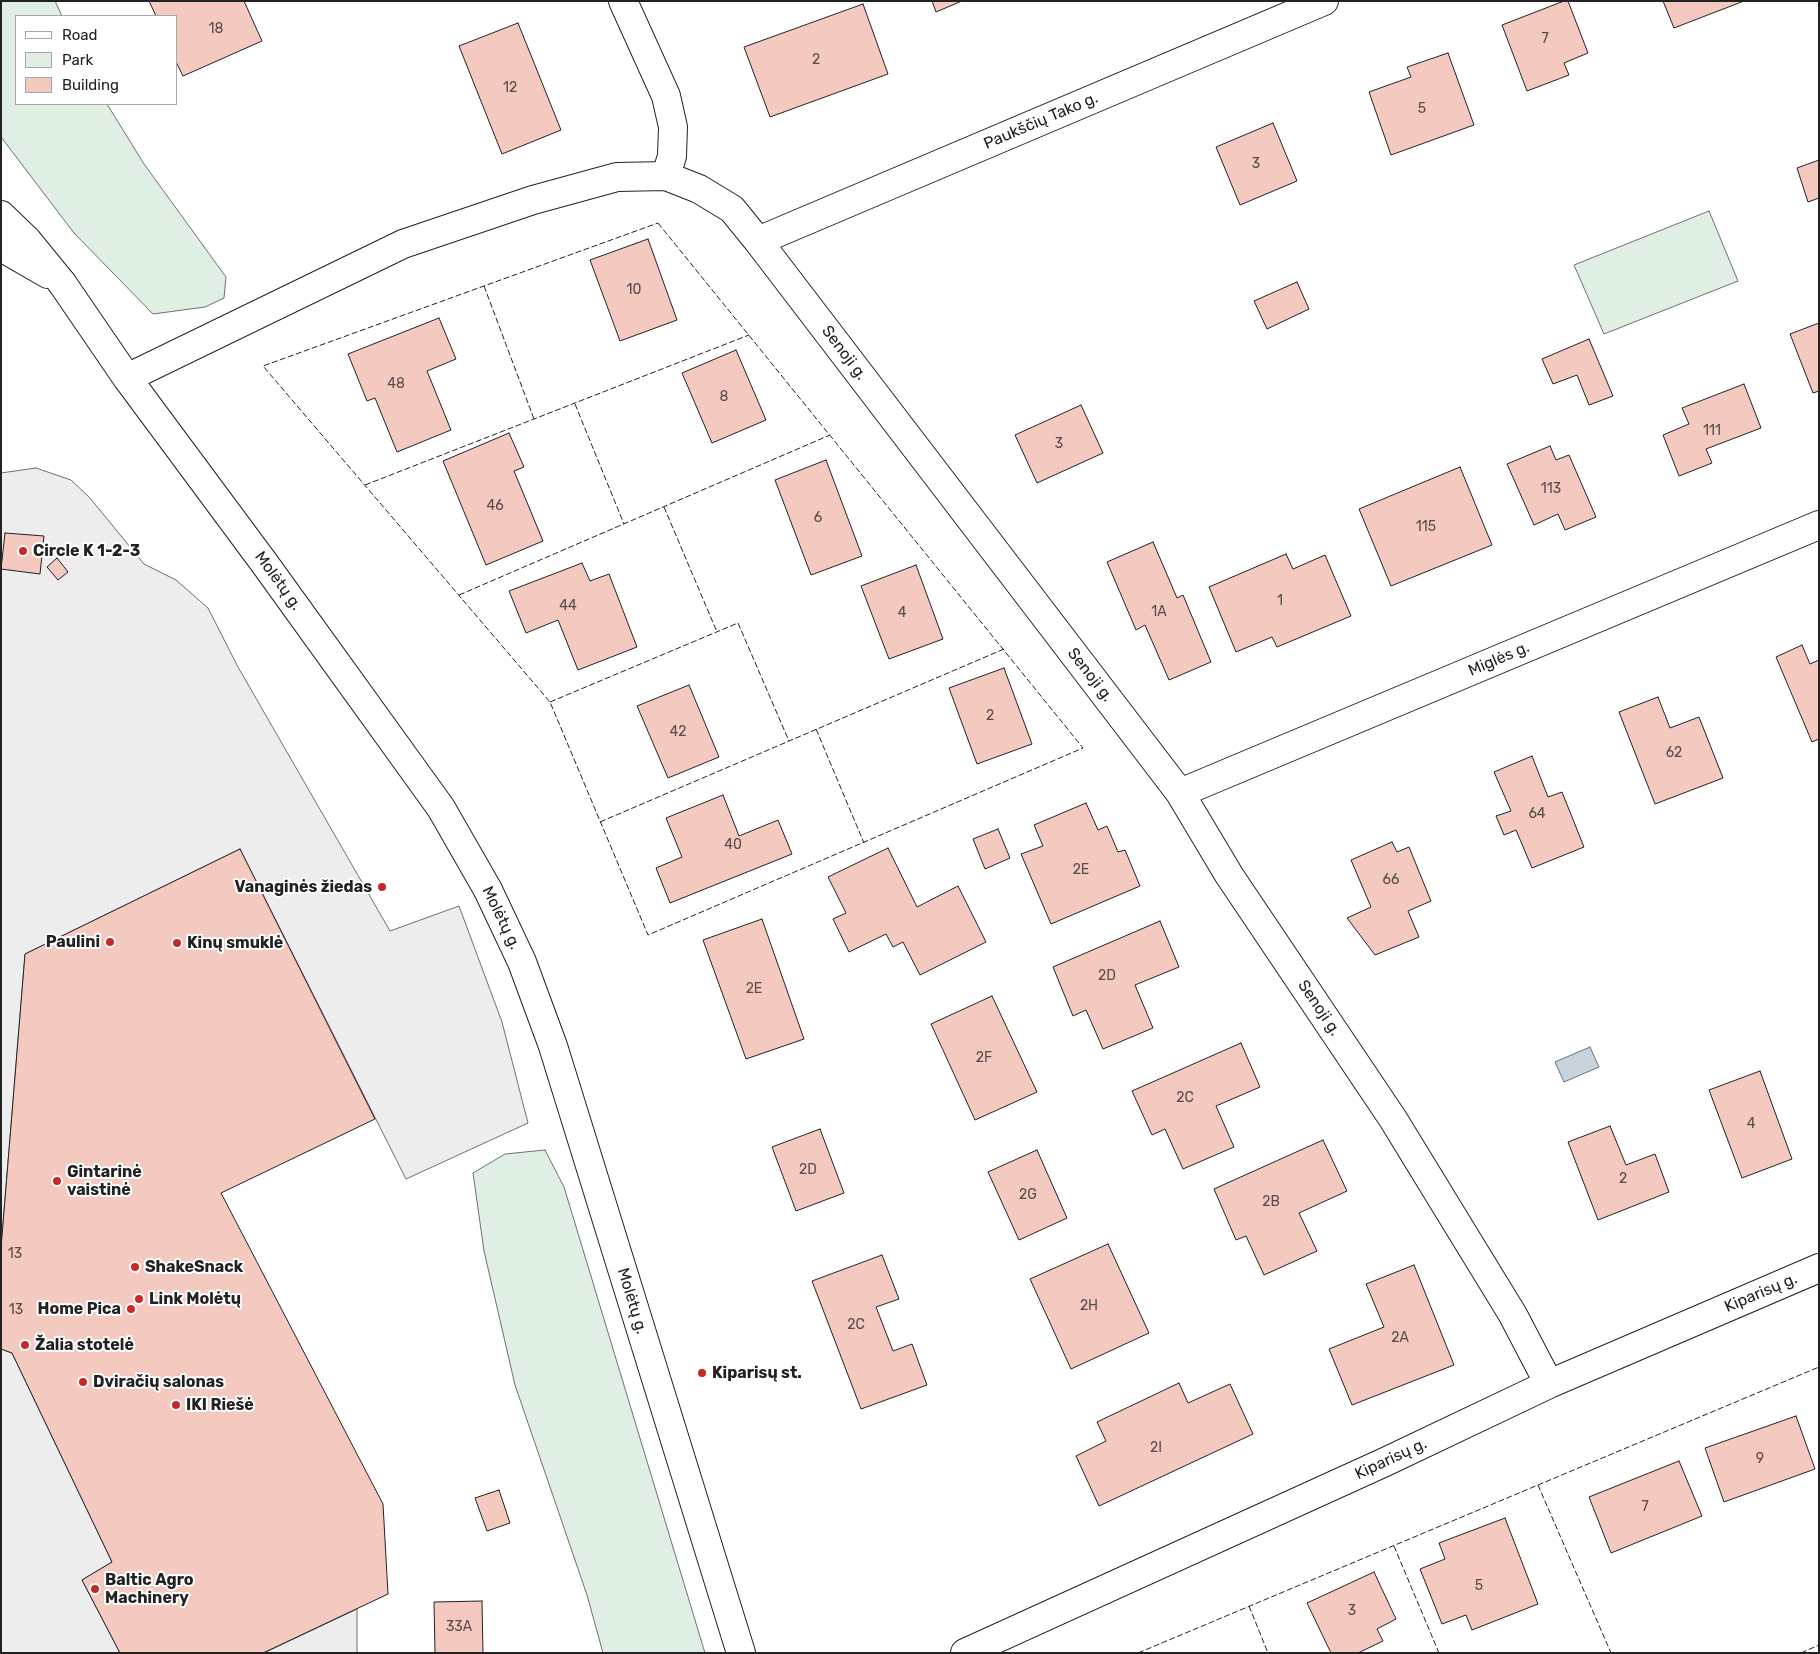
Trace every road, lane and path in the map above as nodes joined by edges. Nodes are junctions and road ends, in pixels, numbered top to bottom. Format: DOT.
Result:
graph roads {
  1 [pos="623,1"];
  2 [pos="1324,1"];
  3 [pos="666,176"];
  4 [pos="1,215"];
  5 [pos="758,241"];
  6 [pos="1,247"];
  7 [pos="62,282"];
  8 [pos="127,378"];
  9 [pos="1819,525"];
  10 [pos="1180,792"];
  11 [pos="1819,1268"];
  12 [pos="1549,1384"];
  13 [pos="741,1653"];
  14 [pos="965,1653"];
  1 -- 3 [label="main road"];
  2 -- 5 [label="main road, Paukščių Tako g."];
  3 -- 5 [label="main road, Senoji g."];
  3 -- 8 [label="main road"];
  4 -- 7 [label="main road, Molėtų g."];
  5 -- 10 [label="main road, Senoji g."];
  6 -- 7 [label="main road"];
  7 -- 8 [label="main road, Molėtų g."];
  8 -- 13 [label="main road, Molėtų g."];
  9 -- 10 [label="main road, Miglės g."];
  10 -- 12 [label="main road, Senoji g."];
  11 -- 12 [label="main road, Kiparisų g."];
  12 -- 14 [label="main road, Kiparisų g."];
}
